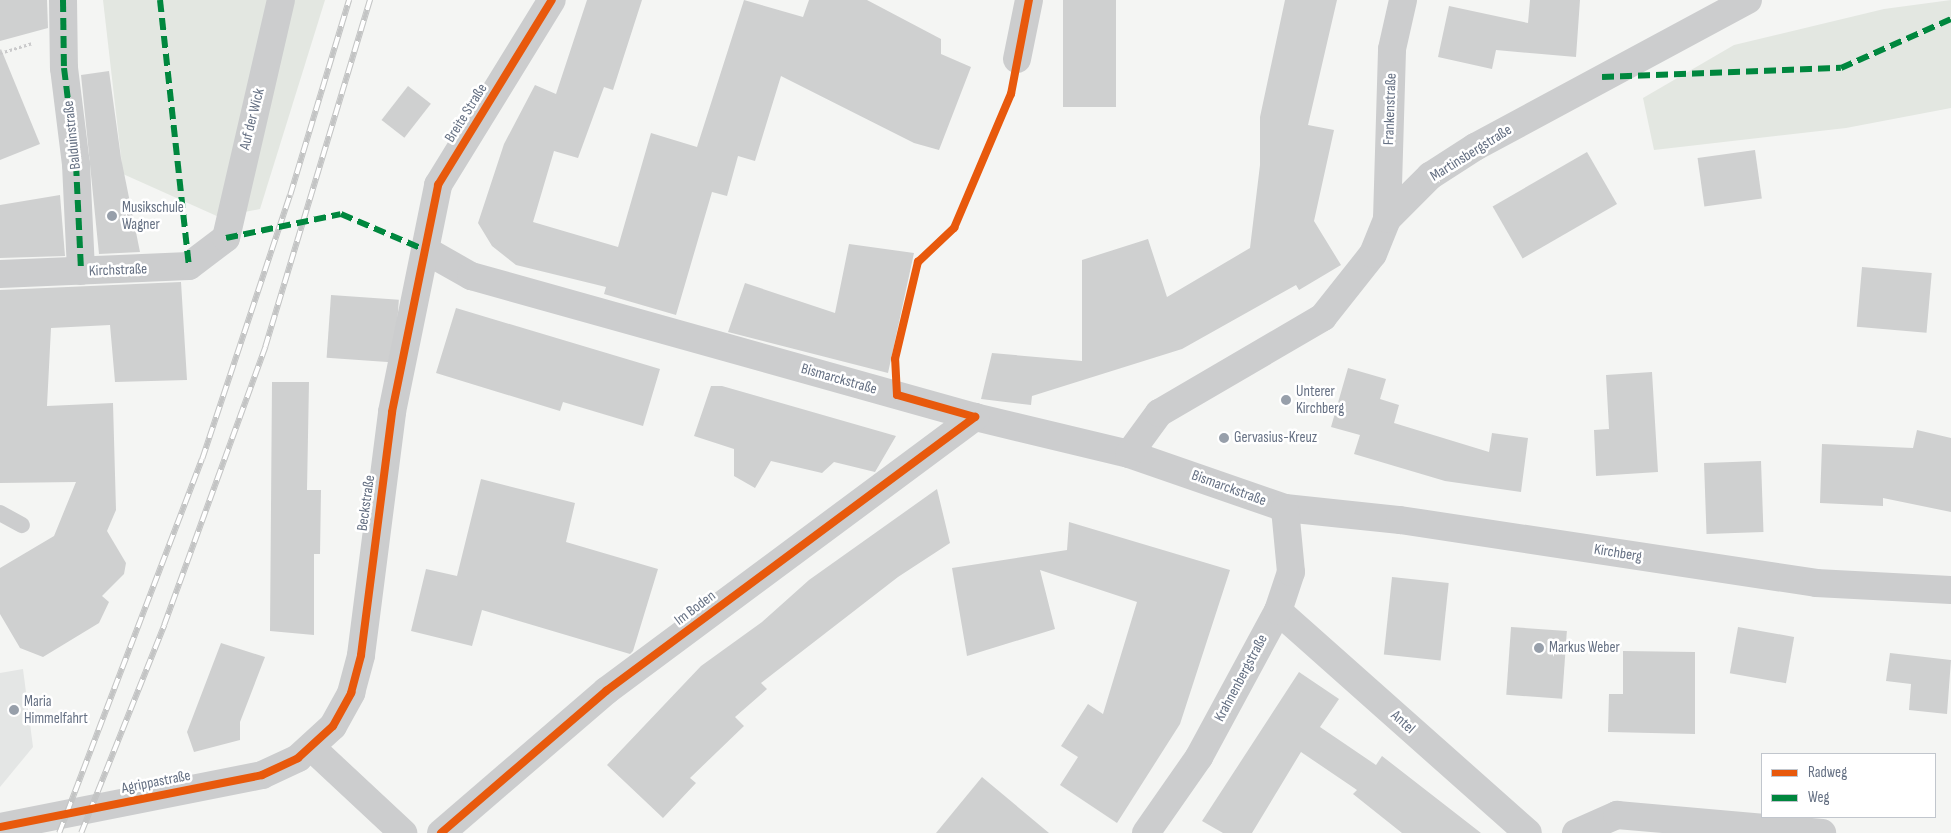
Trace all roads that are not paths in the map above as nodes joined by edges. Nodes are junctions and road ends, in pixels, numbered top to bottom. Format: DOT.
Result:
graph roads {
  1 [pos="63,0"];
  2 [pos="281,0"];
  3 [pos="552,0"];
  4 [pos="1029,0"];
  5 [pos="1403,0"];
  6 [pos="1748,0"];
  7 [pos="1016,59"];
  8 [pos="1387,219"];
  9 [pos="226,238"];
  10 [pos="425,250"];
  11 [pos="81,271"];
  12 [pos="0,274"];
  13 [pos="975,418"];
  14 [pos="1128,454"];
  15 [pos="1285,508"];
  16 [pos="0,513"];
  17 [pos="22,525"];
  18 [pos="1951,590"];
  19 [pos="1278,611"];
  20 [pos="312,748"];
  21 [pos="0,826"];
  22 [pos="403,833"];
  23 [pos="441,833"];
  24 [pos="1146,833"];
  25 [pos="1528,833"];
  26 [pos="1576,833"];
  27 [pos="1822,833"];
  1 -- 11 [label="street, Balduinstraße"];
  2 -- 9 [label="street, Auf der Wick"];
  3 -- 10 [label="street, Breite Straße"];
  4 -- 7 [label="street"];
  5 -- 8 [label="street, Frankenstraße"];
  6 -- 8 [label="street, Martinsbergstraße"];
  8 -- 14 [label="street, Martinsbergstraße"];
  9 -- 11 [label="street, Kirchstraße"];
  10 -- 13 [label="street, Bismarckstraße"];
  10 -- 20 [label="street, Beckstraße"];
  11 -- 12 [label="street, Kirchstraße"];
  13 -- 14 [label="street, Bismarckstraße"];
  13 -- 23 [label="street, Im Boden"];
  14 -- 15 [label="street, Bismarckstraße"];
  15 -- 18 [label="street, Kirchberg"];
  15 -- 19 [label="street, Krahnenbergstraße"];
  16 -- 17 [label="lane"];
  19 -- 24 [label="street, Krahnenbergstraße"];
  19 -- 25 [label="street, Antel"];
  20 -- 21 [label="street, Agrippastraße"];
  20 -- 22 [label="street"];
  26 -- 27 [label="street"];
}
